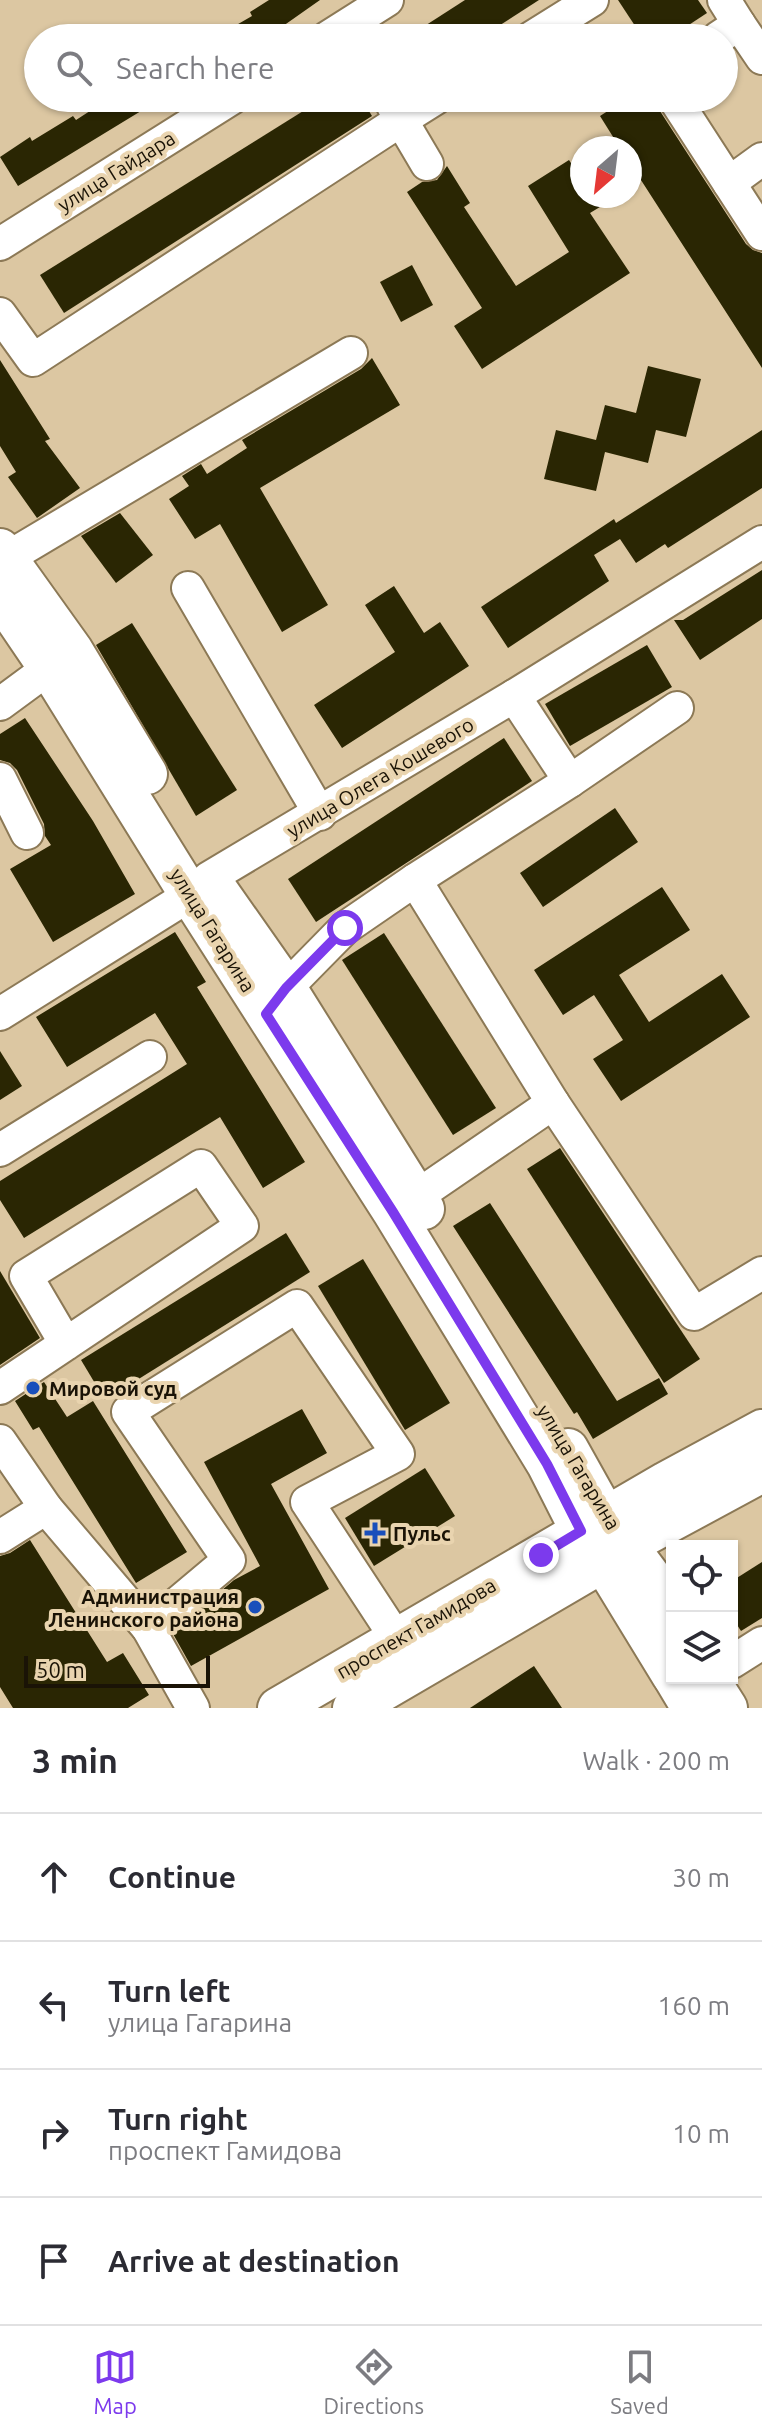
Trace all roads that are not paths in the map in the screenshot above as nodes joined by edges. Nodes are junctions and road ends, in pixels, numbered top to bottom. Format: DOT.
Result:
graph roads {
  1 [pos="387,0"];
  2 [pos="592,0"];
  3 [pos="356,24"];
  4 [pos="553,24"];
  5 [pos="738,33"];
  6 [pos="762,58"];
  7 [pos="210,112"];
  8 [pos="391,112"];
  9 [pos="397,112"];
  10 [pos="683,112"];
  11 [pos="762,159"];
  12 [pos="427,164"];
  13 [pos="729,183"];
  14 [pos="762,234"];
  15 [pos="0,244"];
  16 [pos="0,314"];
  17 [pos="351,353"];
  18 [pos="762,542"];
  19 [pos="2,568"];
  20 [pos="188,588"];
  21 [pos="49,668"];
  22 [pos="514,696"];
  23 [pos="0,704"];
  24 [pos="677,708"];
  25 [pos="0,779"];
  26 [pos="570,781"];
  27 [pos="320,814"];
  28 [pos="27,833"];
  29 [pos="415,880"];
  30 [pos="200,886"];
  31 [pos="276,1001"];
  32 [pos="0,1014"];
  33 [pos="150,1057"];
  34 [pos="553,1103"];
  35 [pos="0,1150"];
  36 [pos="404,1204"];
  37 [pos="762,1273"];
  38 [pos="66,1344"];
  39 [pos="0,1388"];
  40 [pos="762,1430"];
  41 [pos="0,1441"];
  42 [pos="762,1472"];
  43 [pos="46,1508"];
  44 [pos="0,1537"];
  45 [pos="604,1539"];
  46 [pos="670,1612"];
  47 [pos="148,1628"];
  48 [pos="762,1643"];
  49 [pos="407,1655"];
  50 [pos="738,1658"];
  51 [pos="666,1662"];
  52 [pos="678,1684"];
  53 [pos="712,1684"];
  54 [pos="193,1708"];
  55 [pos="278,1708"];
  56 [pos="353,1708"];
  57 [pos="692,1708"];
  58 [pos="727,1708"];
  1 -- 3 [label="street"];
  2 -- 4 [label="street"];
  5 -- 6 [label="street"];
  7 -- 15 [label="street, улица Гайдара"];
  8 -- 16 [label="street"];
  9 -- 12 [label="street"];
  10 -- 13 [label="street"];
  11 -- 13 [label="street"];
  13 -- 14 [label="street"];
  17 -- 19 [label="street"];
  18 -- 22 [label="street, улица Олега Кошевого"];
  19 -- 21 [label="main road, улица Гагарина"];
  19 -- 30 [label="main road, улица Гагарина"];
  20 -- 27 [label="street"];
  21 -- 23 [label="street"];
  21 -- 30 [label="main road, улица Гагарина"];
  22 -- 26 [label="street"];
  22 -- 27 [label="street, улица Олега Кошевого"];
  24 -- 26 [label="street"];
  25 -- 28 [label="street"];
  26 -- 29 [label="street"];
  27 -- 30 [label="street, улица Олега Кошевого"];
  29 -- 31 [label="street"];
  29 -- 34 [label="street"];
  30 -- 31 [label="main road, улица Гагарина"];
  30 -- 32 [label="street, улица Олега Кошевого"];
  31 -- 36 [label="main road, улица Гагарина"];
  33 -- 35 [label="street"];
  34 -- 36 [label="street"];
  34 -- 37 [label="street"];
  36 -- 45 [label="main road, улица Гагарина"];
  38 -- 38 [label="street"];
  38 -- 39 [label="street"];
  40 -- 45 [label="main road, проспект Гамидова"];
  41 -- 43 [label="street"];
  42 -- 45 [label="main road, проспект Гамидова"];
  43 -- 44 [label="street"];
  43 -- 47 [label="street"];
  45 -- 46 [label="main road, улица Гагарина"];
  45 -- 49 [label="main road, проспект Гамидова"];
  45 -- 51 [label="main road, улица Гагарина"];
  47 -- 49 [label="street"];
  47 -- 54 [label="street"];
  48 -- 50 [label="street"];
  49 -- 55 [label="main road, проспект Гамидова"];
  49 -- 56 [label="main road, проспект Гамидова"];
  52 -- 57 [label="main road, улица Гагарина"];
  53 -- 58 [label="main road"];
}
